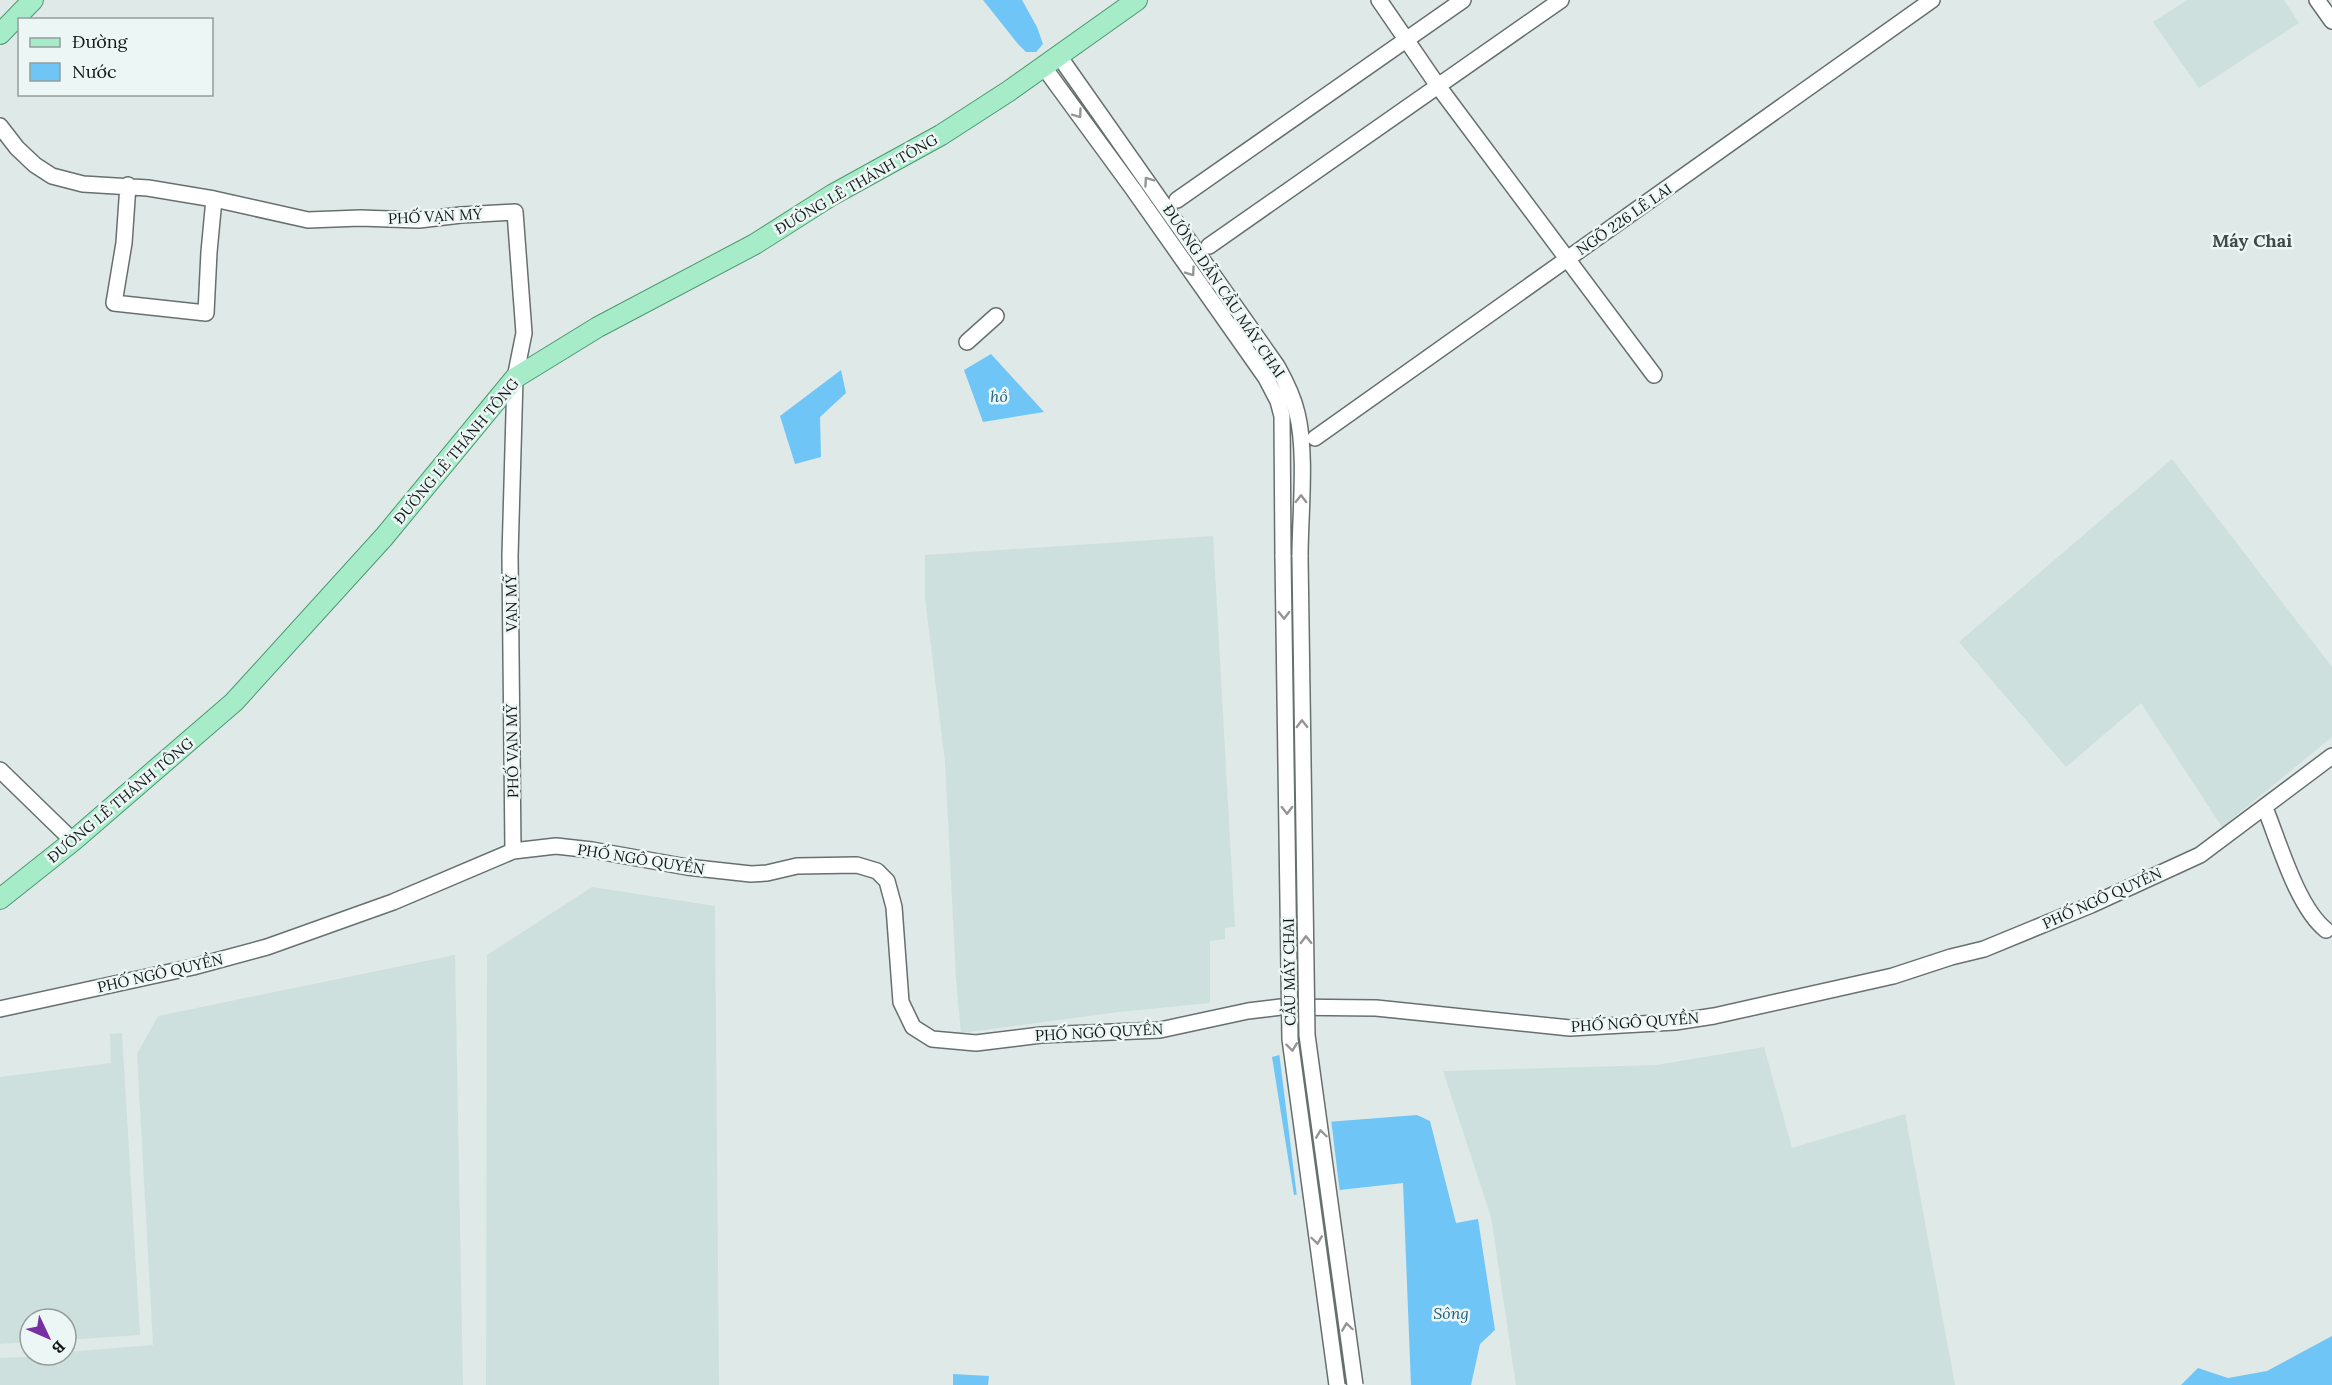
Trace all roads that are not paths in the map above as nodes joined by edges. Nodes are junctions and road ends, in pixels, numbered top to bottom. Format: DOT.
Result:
graph roads {
  1 [pos="33,0"];
  2 [pos="1137,0"];
  3 [pos="1379,0"];
  4 [pos="1463,0"];
  5 [pos="1561,0"];
  6 [pos="1932,0"];
  7 [pos="2317,0"];
  8 [pos="2332,21"];
  9 [pos="0,34"];
  10 [pos="1407,40"];
  11 [pos="1051,61"];
  12 [pos="1438,86"];
  13 [pos="0,126"];
  14 [pos="128,185"];
  15 [pos="214,199"];
  16 [pos="1177,200"];
  17 [pos="1209,246"];
  18 [pos="1568,258"];
  19 [pos="996,316"];
  20 [pos="967,342"];
  21 [pos="1654,375"];
  22 [pos="515,378"];
  23 [pos="1315,438"];
  24 [pos="510,556"];
  25 [pos="1283,557"];
  26 [pos="1300,558"];
  27 [pos="511,651"];
  28 [pos="2332,756"];
  29 [pos="0,770"];
  30 [pos="2265,808"];
  31 [pos="73,841"];
  32 [pos="513,851"];
  33 [pos="0,899"];
  34 [pos="2325,930"];
  35 [pos="0,1009"];
  36 [pos="1337,1385"];
  37 [pos="1355,1385"];
  1 -- 9 [label="main road"];
  2 -- 11 [label="main road, ĐƯỜNG LÊ THÁNH TÔNG"];
  3 -- 10 [label="street"];
  4 -- 10 [label="street"];
  5 -- 12 [label="street"];
  6 -- 18 [label="street, NGÕ 226 LÊ LAI"];
  7 -- 8 [label="street"];
  10 -- 12 [label="street"];
  10 -- 16 [label="street"];
  11 -- 22 [label="main road, ĐƯỜNG LÊ THÁNH TÔNG"];
  11 -- 25 [label="street, ĐƯỜNG DẪN CẦU MÁY CHAI, one-way"];
  26 -- 11 [label="street, ĐƯỜNG DẪN CẦU MÁY CHAI, one-way"];
  12 -- 17 [label="street"];
  12 -- 18 [label="street"];
  13 -- 14 [label="street, PHỐ VẠN MỸ"];
  14 -- 15 [label="street, PHỐ VẠN MỸ"];
  14 -- 15 [label="street"];
  15 -- 22 [label="street, PHỐ VẠN MỸ"];
  18 -- 21 [label="street"];
  18 -- 23 [label="street, NGÕ 226 LÊ LAI"];
  19 -- 20 [label="street"];
  22 -- 24 [label="street, PHỐ VẠN MỸ"];
  22 -- 31 [label="main road, ĐƯỜNG LÊ THÁNH TÔNG"];
  24 -- 27 [label="street, VẠN MỸ"];
  25 -- 36 [label="street, CẦU MÁY CHAI, one-way, bridge"];
  37 -- 26 [label="street, CẦU MÁY CHAI, one-way, bridge"];
  27 -- 32 [label="street, PHỐ VẠN MỸ"];
  28 -- 30 [label="street, PHỐ NGÔ QUYỀN"];
  29 -- 31 [label="street"];
  30 -- 32 [label="street, PHỐ NGÔ QUYỀN"];
  30 -- 34 [label="street"];
  31 -- 33 [label="main road, ĐƯỜNG LÊ THÁNH TÔNG"];
  32 -- 35 [label="street, PHỐ NGÔ QUYỀN"];
}
